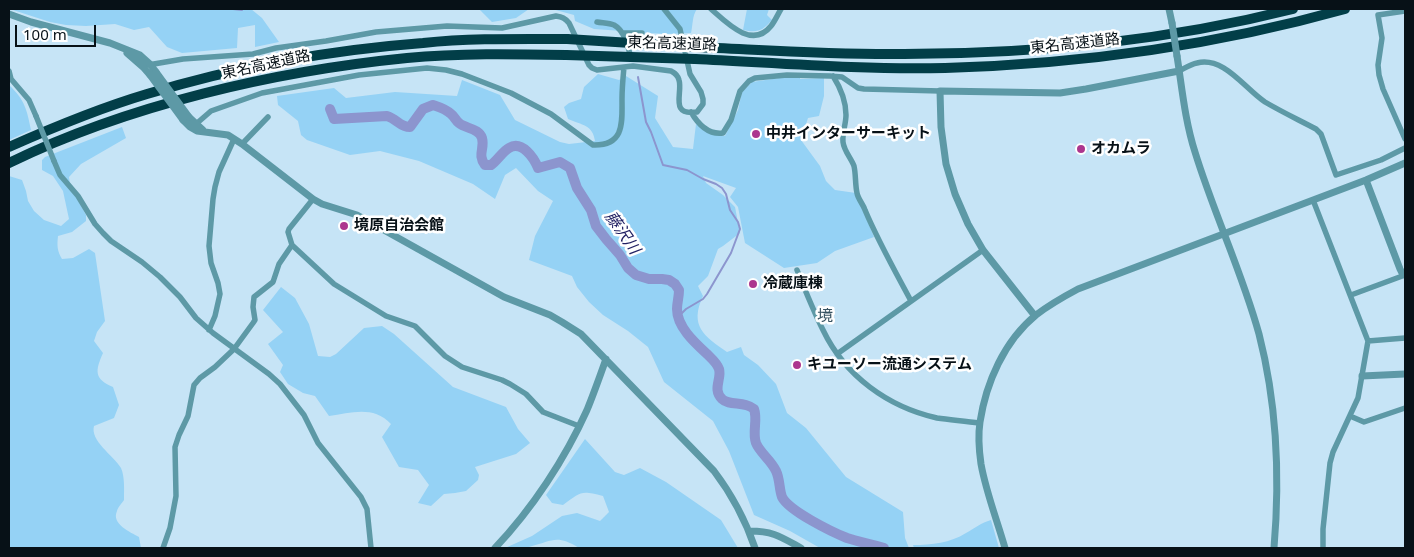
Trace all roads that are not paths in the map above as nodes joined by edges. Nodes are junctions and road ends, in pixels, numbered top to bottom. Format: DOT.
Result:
graph roads {
  1 [pos="664,9"];
  2 [pos="711,9"];
  3 [pos="781,9"];
  4 [pos="1170,9"];
  5 [pos="1293,9"];
  6 [pos="1345,9"];
  7 [pos="1405,11"];
  8 [pos="9,14"];
  9 [pos="597,22"];
  10 [pos="622,33"];
  11 [pos="642,33"];
  12 [pos="147,65"];
  13 [pos="633,66"];
  14 [pos="624,67"];
  15 [pos="9,71"];
  16 [pos="1179,71"];
  17 [pos="833,76"];
  18 [pos="10,79"];
  19 [pos="940,92"];
  20 [pos="690,112"];
  21 [pos="268,117"];
  22 [pos="186,118"];
  23 [pos="196,124"];
  24 [pos="203,130"];
  25 [pos="234,139"];
  26 [pos="1405,139"];
  27 [pos="242,144"];
  28 [pos="9,146"];
  29 [pos="1405,148"];
  30 [pos="9,163"];
  31 [pos="1405,164"];
  32 [pos="1366,180"];
  33 [pos="313,199"];
  34 [pos="1313,200"];
  35 [pos="1224,233"];
  36 [pos="292,245"];
  37 [pos="983,250"];
  38 [pos="797,270"];
  39 [pos="1405,275"];
  40 [pos="1351,296"];
  41 [pos="911,302"];
  42 [pos="1035,316"];
  43 [pos="209,330"];
  44 [pos="1405,338"];
  45 [pos="1368,341"];
  46 [pos="234,349"];
  47 [pos="837,354"];
  48 [pos="606,359"];
  49 [pos="1405,374"];
  50 [pos="1362,376"];
  51 [pos="1405,408"];
  52 [pos="1350,416"];
  53 [pos="979,423"];
  54 [pos="579,426"];
  55 [pos="750,531"];
  56 [pos="163,548"];
  57 [pos="371,548"];
  58 [pos="495,548"];
  59 [pos="756,548"];
  60 [pos="801,548"];
  61 [pos="1005,548"];
  62 [pos="1274,548"];
  63 [pos="1323,548"];
  1 -- 20 [label="street"];
  2 -- 3 [label="street"];
  4 -- 16 [label="street, bridge"];
  5 -- 28 [label="highway, 東名高速道路, bridge"];
  6 -- 30 [label="highway, 東名高速道路, bridge"];
  7 -- 26 [label="street"];
  8 -- 12 [label="street"];
  9 -- 10 [label="street"];
  10 -- 11 [label="street"];
  10 -- 13 [label="street"];
  12 -- 14 [label="street"];
  12 -- 22 [label="street, bridge"];
  13 -- 14 [label="street"];
  13 -- 20 [label="street"];
  14 -- 23 [label="street"];
  15 -- 18 [label="street"];
  16 -- 19 [label="street"];
  16 -- 29 [label="street"];
  16 -- 35 [label="street"];
  17 -- 19 [label="street"];
  17 -- 20 [label="street"];
  17 -- 41 [label="street"];
  18 -- 43 [label="street, bridge"];
  19 -- 37 [label="street"];
  21 -- 27 [label="street"];
  22 -- 23 [label="street"];
  22 -- 24 [label="street"];
  23 -- 24 [label="street"];
  24 -- 25 [label="street"];
  25 -- 27 [label="street"];
  25 -- 43 [label="street"];
  27 -- 33 [label="street"];
  31 -- 32 [label="street"];
  32 -- 34 [label="street"];
  32 -- 39 [label="street"];
  33 -- 36 [label="street"];
  33 -- 48 [label="street"];
  34 -- 35 [label="street"];
  34 -- 40 [label="street"];
  35 -- 42 [label="street"];
  35 -- 62 [label="street"];
  36 -- 46 [label="street"];
  36 -- 54 [label="street"];
  37 -- 41 [label="street"];
  37 -- 42 [label="street"];
  38 -- 47 [label="street"];
  39 -- 40 [label="street"];
  40 -- 45 [label="street"];
  41 -- 47 [label="street"];
  42 -- 53 [label="street"];
  43 -- 46 [label="street"];
  44 -- 45 [label="street"];
  45 -- 50 [label="street"];
  46 -- 56 [label="street"];
  46 -- 57 [label="street"];
  47 -- 53 [label="street"];
  48 -- 54 [label="street"];
  48 -- 55 [label="street"];
  49 -- 50 [label="street"];
  50 -- 52 [label="street"];
  51 -- 52 [label="street"];
  52 -- 63 [label="street"];
  53 -- 61 [label="street"];
  54 -- 58 [label="street"];
  55 -- 59 [label="street"];
  55 -- 60 [label="street"];
}
